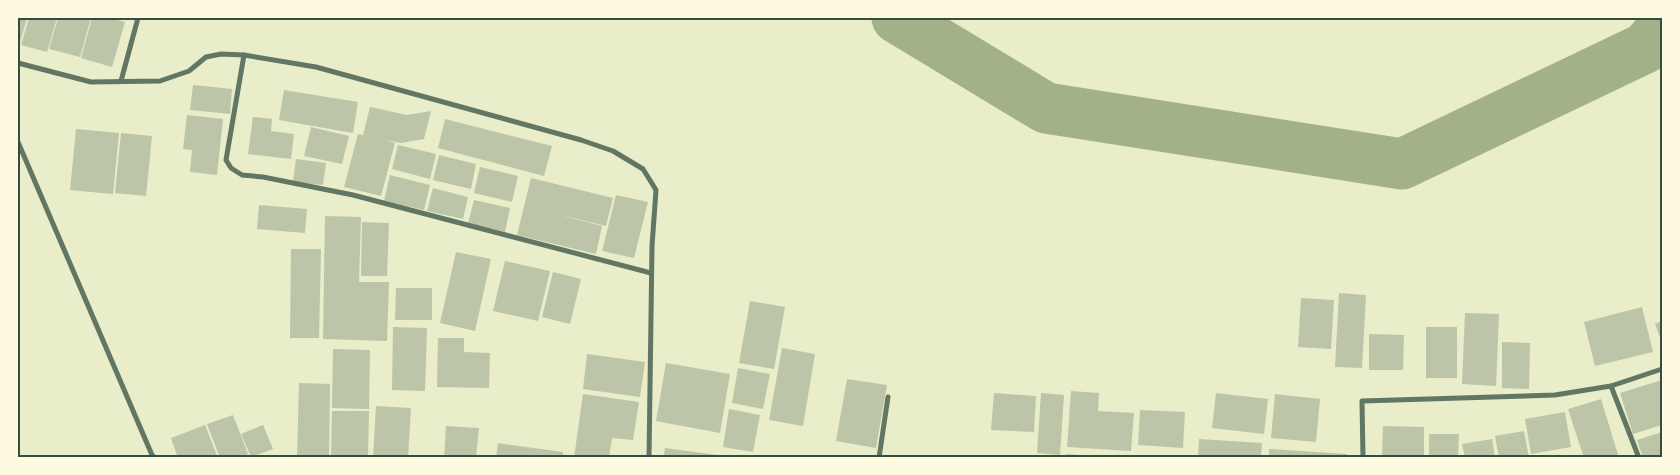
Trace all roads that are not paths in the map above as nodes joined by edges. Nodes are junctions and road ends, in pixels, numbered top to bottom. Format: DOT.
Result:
graph roads {
  1 [pos="138,18"];
  2 [pos="244,55"];
  3 [pos="18,63"];
  4 [pos="121,81"];
  5 [pos="18,142"];
  6 [pos="651,273"];
  7 [pos="1662,369"];
  8 [pos="1611,386"];
  9 [pos="888,397"];
  10 [pos="153,456"];
  11 [pos="649,458"];
  12 [pos="879,458"];
  13 [pos="1363,458"];
  14 [pos="1639,458"];
  1 -- 4 [label="street"];
  2 -- 4 [label="street"];
  2 -- 6 [label="street"];
  2 -- 6 [label="street"];
  3 -- 4 [label="street"];
  5 -- 10 [label="street"];
  6 -- 11 [label="street"];
  7 -- 8 [label="street"];
  8 -- 13 [label="street"];
  8 -- 14 [label="street"];
  9 -- 12 [label="street"];
}
